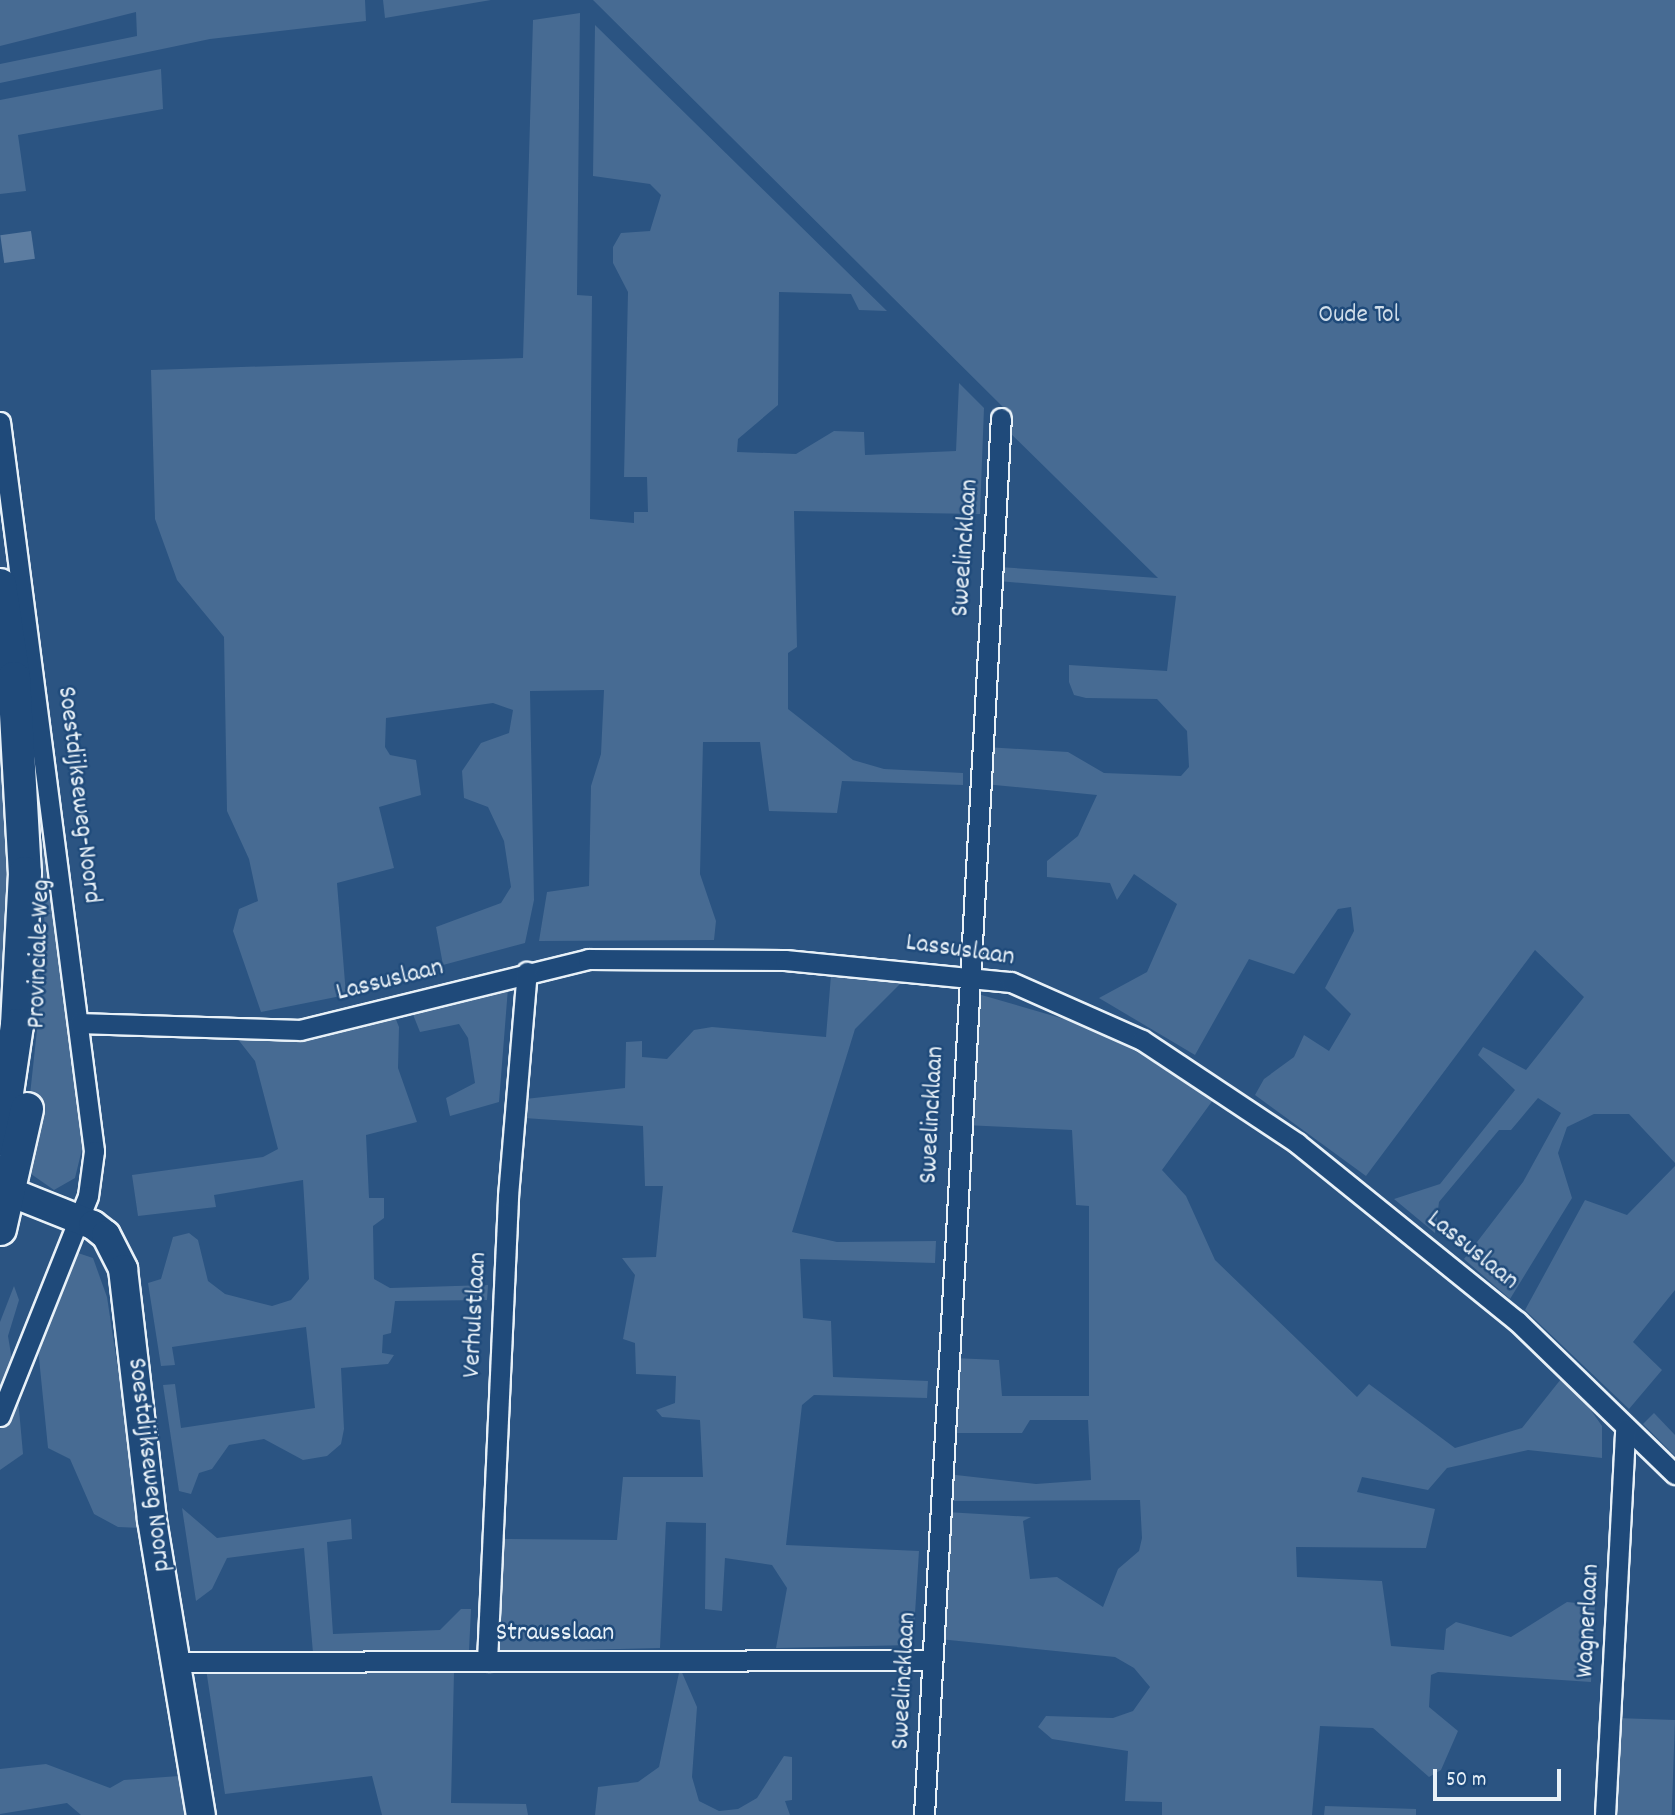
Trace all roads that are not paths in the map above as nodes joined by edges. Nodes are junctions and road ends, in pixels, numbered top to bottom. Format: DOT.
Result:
graph roads {
  1 [pos="1001,418"];
  2 [pos="0,422"];
  3 [pos="0,585"];
  4 [pos="14,678"];
  5 [pos="527,972"];
  6 [pos="966,975"];
  7 [pos="79,1023"];
  8 [pos="0,1140"];
  9 [pos="6,1189"];
  10 [pos="78,1215"];
  11 [pos="0,1229"];
  12 [pos="0,1416"];
  13 [pos="1625,1429"];
  14 [pos="1675,1474"];
  15 [pos="932,1660"];
  16 [pos="178,1661"];
  17 [pos="487,1661"];
  18 [pos="201,1815"];
  19 [pos="924,1815"];
  20 [pos="1605,1815"];
  1 -- 6 [label="street, Sweelincklaan"];
  2 -- 7 [label="street, Soestdijkseweg-Noord"];
  3 -- 4 [label="main road, Provinciale Weg"];
  4 -- 8 [label="main road, Provinciale Weg"];
  4 -- 9 [label="main road, Provinciale Weg"];
  5 -- 6 [label="street, Lassuslaan"];
  5 -- 7 [label="street, Lassuslaan"];
  5 -- 17 [label="street, Verhulstlaan"];
  6 -- 13 [label="street, Lassuslaan"];
  6 -- 15 [label="street, Sweelincklaan"];
  7 -- 10 [label="street, Soestdijkseweg-Noord"];
  9 -- 10 [label="main road, Soestdijkseweg Noord"];
  9 -- 11 [label="main road, Provinciale Weg"];
  10 -- 12 [label="street"];
  10 -- 16 [label="main road, Soestdijkseweg Noord"];
  13 -- 14 [label="street, Lassuslaan"];
  13 -- 20 [label="street, Wagnerlaan"];
  15 -- 17 [label="street, Strausslaan"];
  15 -- 19 [label="street, Sweelincklaan"];
  16 -- 17 [label="street, Strausslaan"];
  16 -- 18 [label="main road, Soestdijkseweg Noord"];
}
